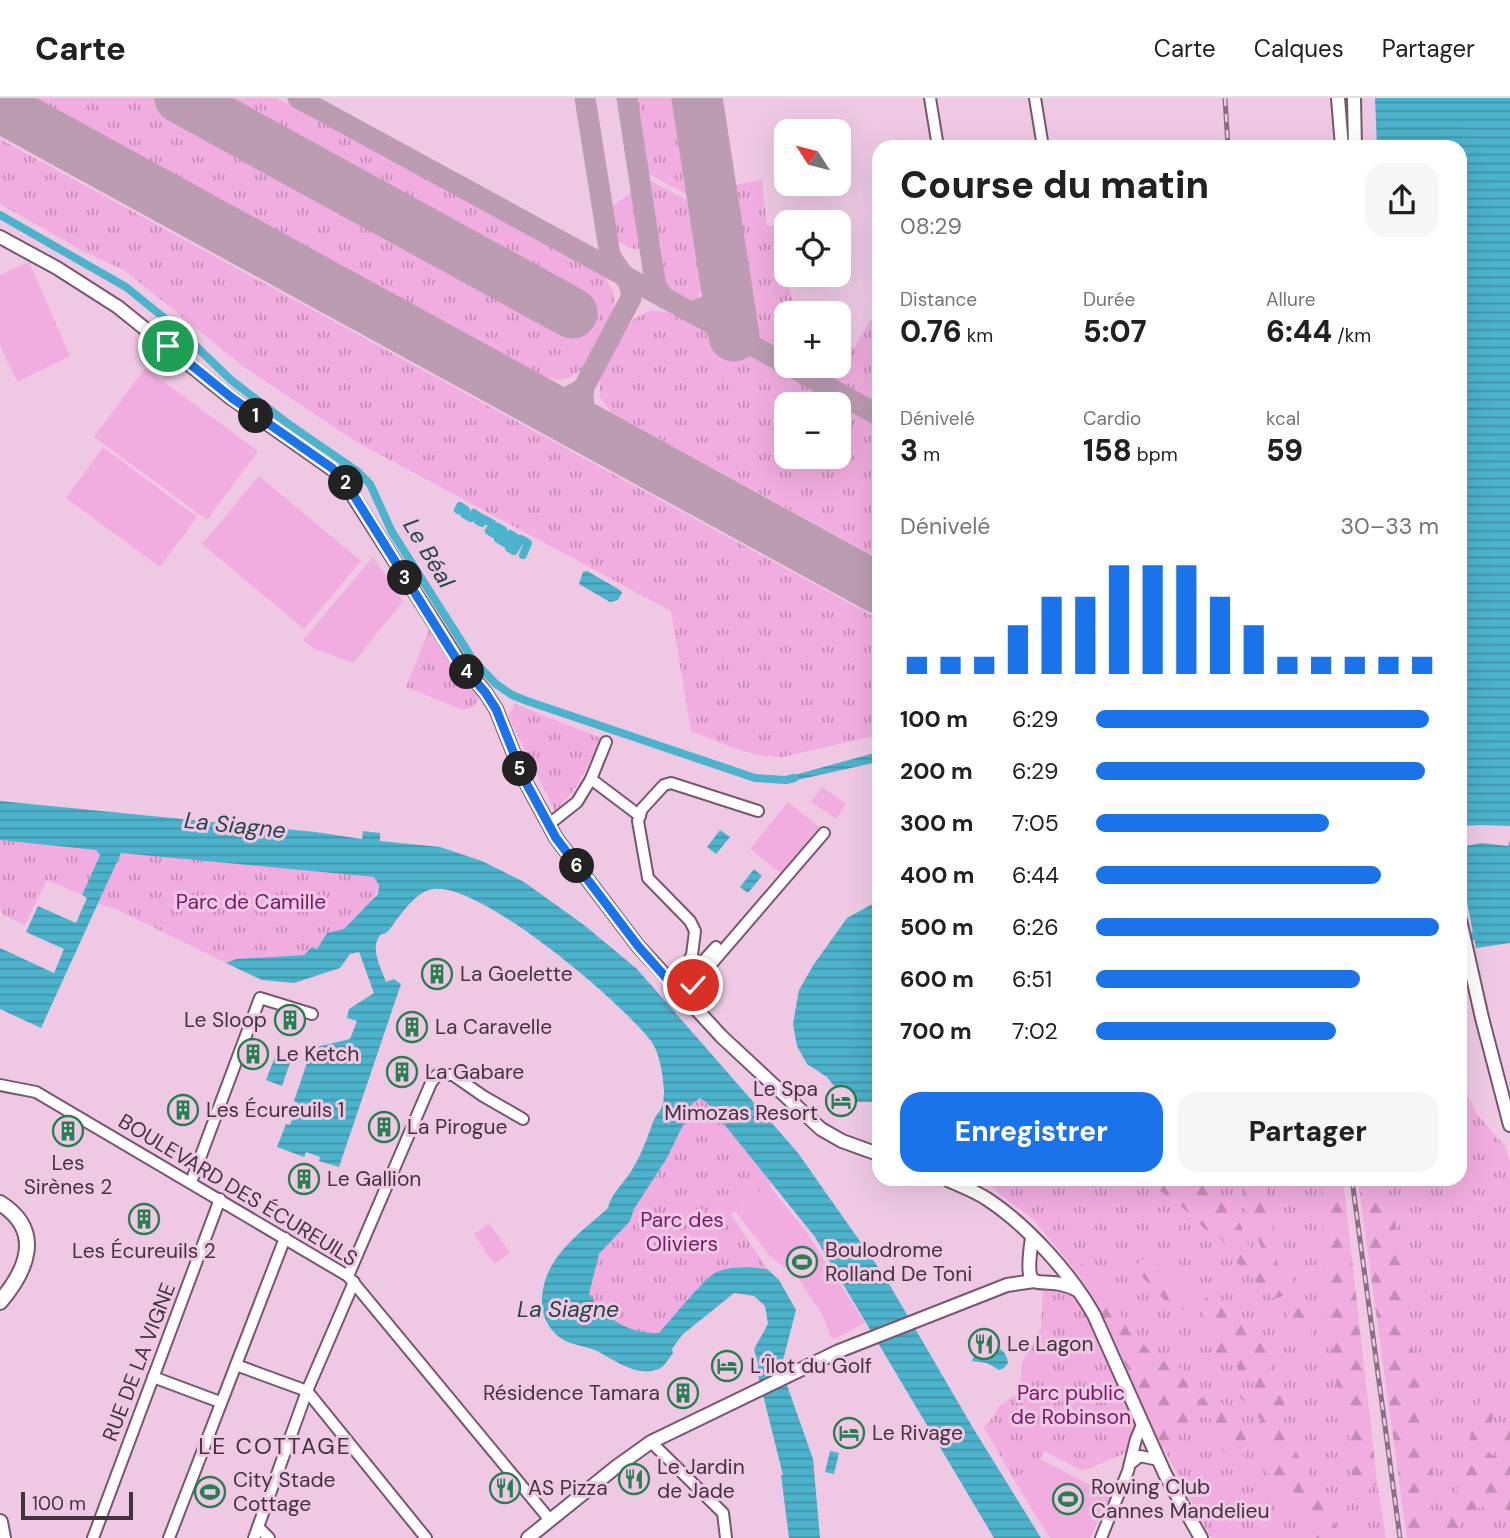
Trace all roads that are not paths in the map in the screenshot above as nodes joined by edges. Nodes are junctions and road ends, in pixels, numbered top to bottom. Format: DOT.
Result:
graph roads {
  1 [pos="930,98"];
  2 [pos="1035,98"];
  3 [pos="1338,98"];
  4 [pos="1354,98"];
  5 [pos="937,140"];
  6 [pos="1042,140"];
  7 [pos="1341,140"];
  8 [pos="1355,140"];
  9 [pos="0,237"];
  10 [pos="606,742"];
  11 [pos="591,779"];
  12 [pos="758,811"];
  13 [pos="639,816"];
  14 [pos="548,825"];
  15 [pos="824,833"];
  16 [pos="1467,951"];
  17 [pos="677,990"];
  18 [pos="312,1014"];
  19 [pos="0,1083"];
  20 [pos="523,1119"];
  21 [pos="1510,1125"];
  22 [pos="872,1152"];
  23 [pos="191,1182"];
  24 [pos="960,1186"];
  25 [pos="220,1199"];
  26 [pos="0,1203"];
  27 [pos="0,1210"];
  28 [pos="285,1238"];
  29 [pos="1032,1238"];
  30 [pos="1048,1254"];
  31 [pos="1030,1261"];
  32 [pos="1059,1266"];
  33 [pos="351,1279"];
  34 [pos="1034,1281"];
  35 [pos="1049,1283"];
  36 [pos="1007,1285"];
  37 [pos="0,1286"];
  38 [pos="1080,1292"];
  39 [pos="0,1302"];
  40 [pos="236,1365"];
  41 [pos="153,1377"];
  42 [pos="307,1391"];
  43 [pos="220,1402"];
  44 [pos="1142,1425"];
  45 [pos="651,1442"];
  46 [pos="1135,1443"];
  47 [pos="1151,1444"];
  48 [pos="1140,1455"];
  49 [pos="1158,1460"];
  50 [pos="1130,1464"];
  51 [pos="550,1520"];
  52 [pos="0,1522"];
  53 [pos="258,1527"];
  54 [pos="1201,1536"];
  55 [pos="3,1538"];
  56 [pos="93,1538"];
  57 [pos="169,1538"];
  58 [pos="254,1538"];
  59 [pos="269,1538"];
  60 [pos="426,1538"];
  61 [pos="528,1538"];
  62 [pos="726,1538"];
  63 [pos="1101,1538"];
  1 -- 5 [label="street"];
  2 -- 6 [label="street"];
  3 -- 7 [label="main road"];
  4 -- 8 [label="main road"];
  9 -- 14 [label="main road"];
  10 -- 11 [label="street"];
  11 -- 13 [label="street"];
  11 -- 14 [label="street"];
  12 -- 13 [label="street"];
  13 -- 17 [label="street"];
  14 -- 17 [label="main road"];
  15 -- 17 [label="street"];
  16 -- 21 [label="main road"];
  17 -- 22 [label="main road"];
  18 -- 23 [label="street"];
  19 -- 23 [label="street, BOULEVARD DES ÉCUREUILS"];
  20 -- 33 [label="street"];
  23 -- 25 [label="street, BOULEVARD DES ÉCUREUILS"];
  24 -- 29 [label="main road"];
  25 -- 28 [label="street, BOULEVARD DES ÉCUREUILS"];
  25 -- 41 [label="street, RUE DE LA VIGNE"];
  26 -- 39 [label="highway"];
  27 -- 37 [label="highway"];
  28 -- 33 [label="street, BOULEVARD DES ÉCUREUILS"];
  28 -- 40 [label="street"];
  29 -- 30 [label="main road"];
  29 -- 31 [label="main road"];
  30 -- 31 [label="main road"];
  30 -- 32 [label="main road"];
  31 -- 34 [label="main road"];
  31 -- 36 [label="main road"];
  32 -- 35 [label="main road"];
  32 -- 38 [label="main road"];
  33 -- 42 [label="street"];
  33 -- 51 [label="street, BOULEVARD DES ÉCUREUILS"];
  34 -- 35 [label="main road"];
  34 -- 36 [label="main road"];
  35 -- 38 [label="main road"];
  36 -- 45 [label="main road"];
  38 -- 44 [label="main road"];
  40 -- 42 [label="street"];
  40 -- 43 [label="street"];
  41 -- 43 [label="street"];
  41 -- 56 [label="street, RUE DE LA VIGNE"];
  42 -- 53 [label="street"];
  42 -- 60 [label="street"];
  43 -- 57 [label="street"];
  44 -- 46 [label="street"];
  44 -- 47 [label="main road"];
  45 -- 51 [label="main road"];
  45 -- 62 [label="street"];
  46 -- 47 [label="street"];
  46 -- 50 [label="street"];
  47 -- 48 [label="street"];
  47 -- 49 [label="main road"];
  48 -- 49 [label="street"];
  48 -- 50 [label="street"];
  49 -- 54 [label="main road"];
  50 -- 63 [label="street"];
  51 -- 61 [label="main road"];
  52 -- 55 [label="highway"];
  53 -- 58 [label="street"];
  53 -- 59 [label="street"];
}
